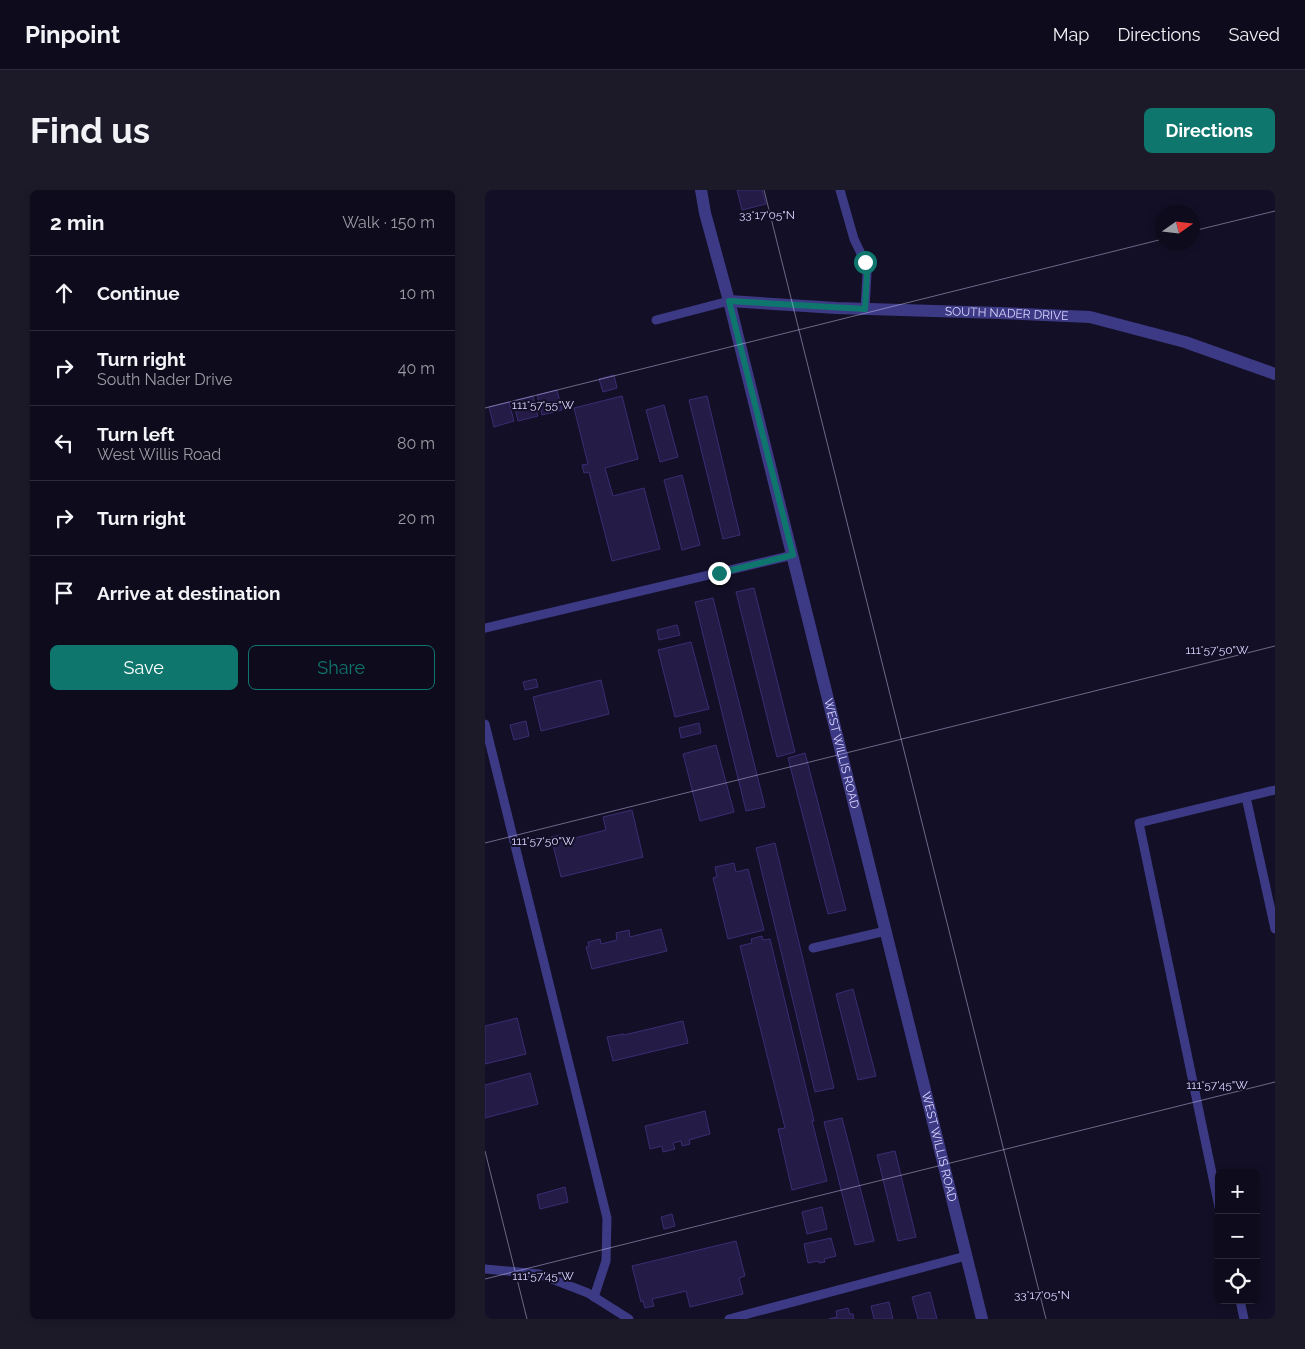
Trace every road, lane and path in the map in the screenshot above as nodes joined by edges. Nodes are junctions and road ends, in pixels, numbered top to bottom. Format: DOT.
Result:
graph roads {
  1 [pos="701,190"];
  2 [pos="840,190"];
  3 [pos="729,301"];
  4 [pos="865,309"];
  5 [pos="656,320"];
  6 [pos="1275,374"];
  7 [pos="793,555"];
  8 [pos="485,628"];
  9 [pos="485,724"];
  10 [pos="1275,790"];
  11 [pos="1246,797"];
  12 [pos="1275,929"];
  13 [pos="886,931"];
  14 [pos="813,948"];
  15 [pos="1215,1188"];
  16 [pos="966,1256"];
  17 [pos="485,1269"];
  18 [pos="594,1297"];
  19 [pos="1241,1304"];
  20 [pos="629,1319"];
  21 [pos="729,1319"];
  22 [pos="982,1319"];
  23 [pos="1244,1319"];
  1 -- 3 [label="street, WEST WILLIS ROAD"];
  2 -- 4 [label="lane"];
  3 -- 4 [label="street, SOUTH NADER DRIVE"];
  3 -- 5 [label="lane"];
  3 -- 7 [label="street, WEST WILLIS ROAD"];
  4 -- 6 [label="street, SOUTH NADER DRIVE"];
  7 -- 8 [label="lane"];
  7 -- 13 [label="street, WEST WILLIS ROAD"];
  9 -- 18 [label="lane"];
  10 -- 11 [label="lane"];
  11 -- 12 [label="lane"];
  11 -- 15 [label="lane"];
  13 -- 14 [label="lane"];
  13 -- 16 [label="street, WEST WILLIS ROAD"];
  16 -- 21 [label="lane"];
  16 -- 22 [label="street, WEST WILLIS ROAD"];
  17 -- 18 [label="lane"];
  18 -- 20 [label="lane"];
  19 -- 23 [label="lane"];
}
